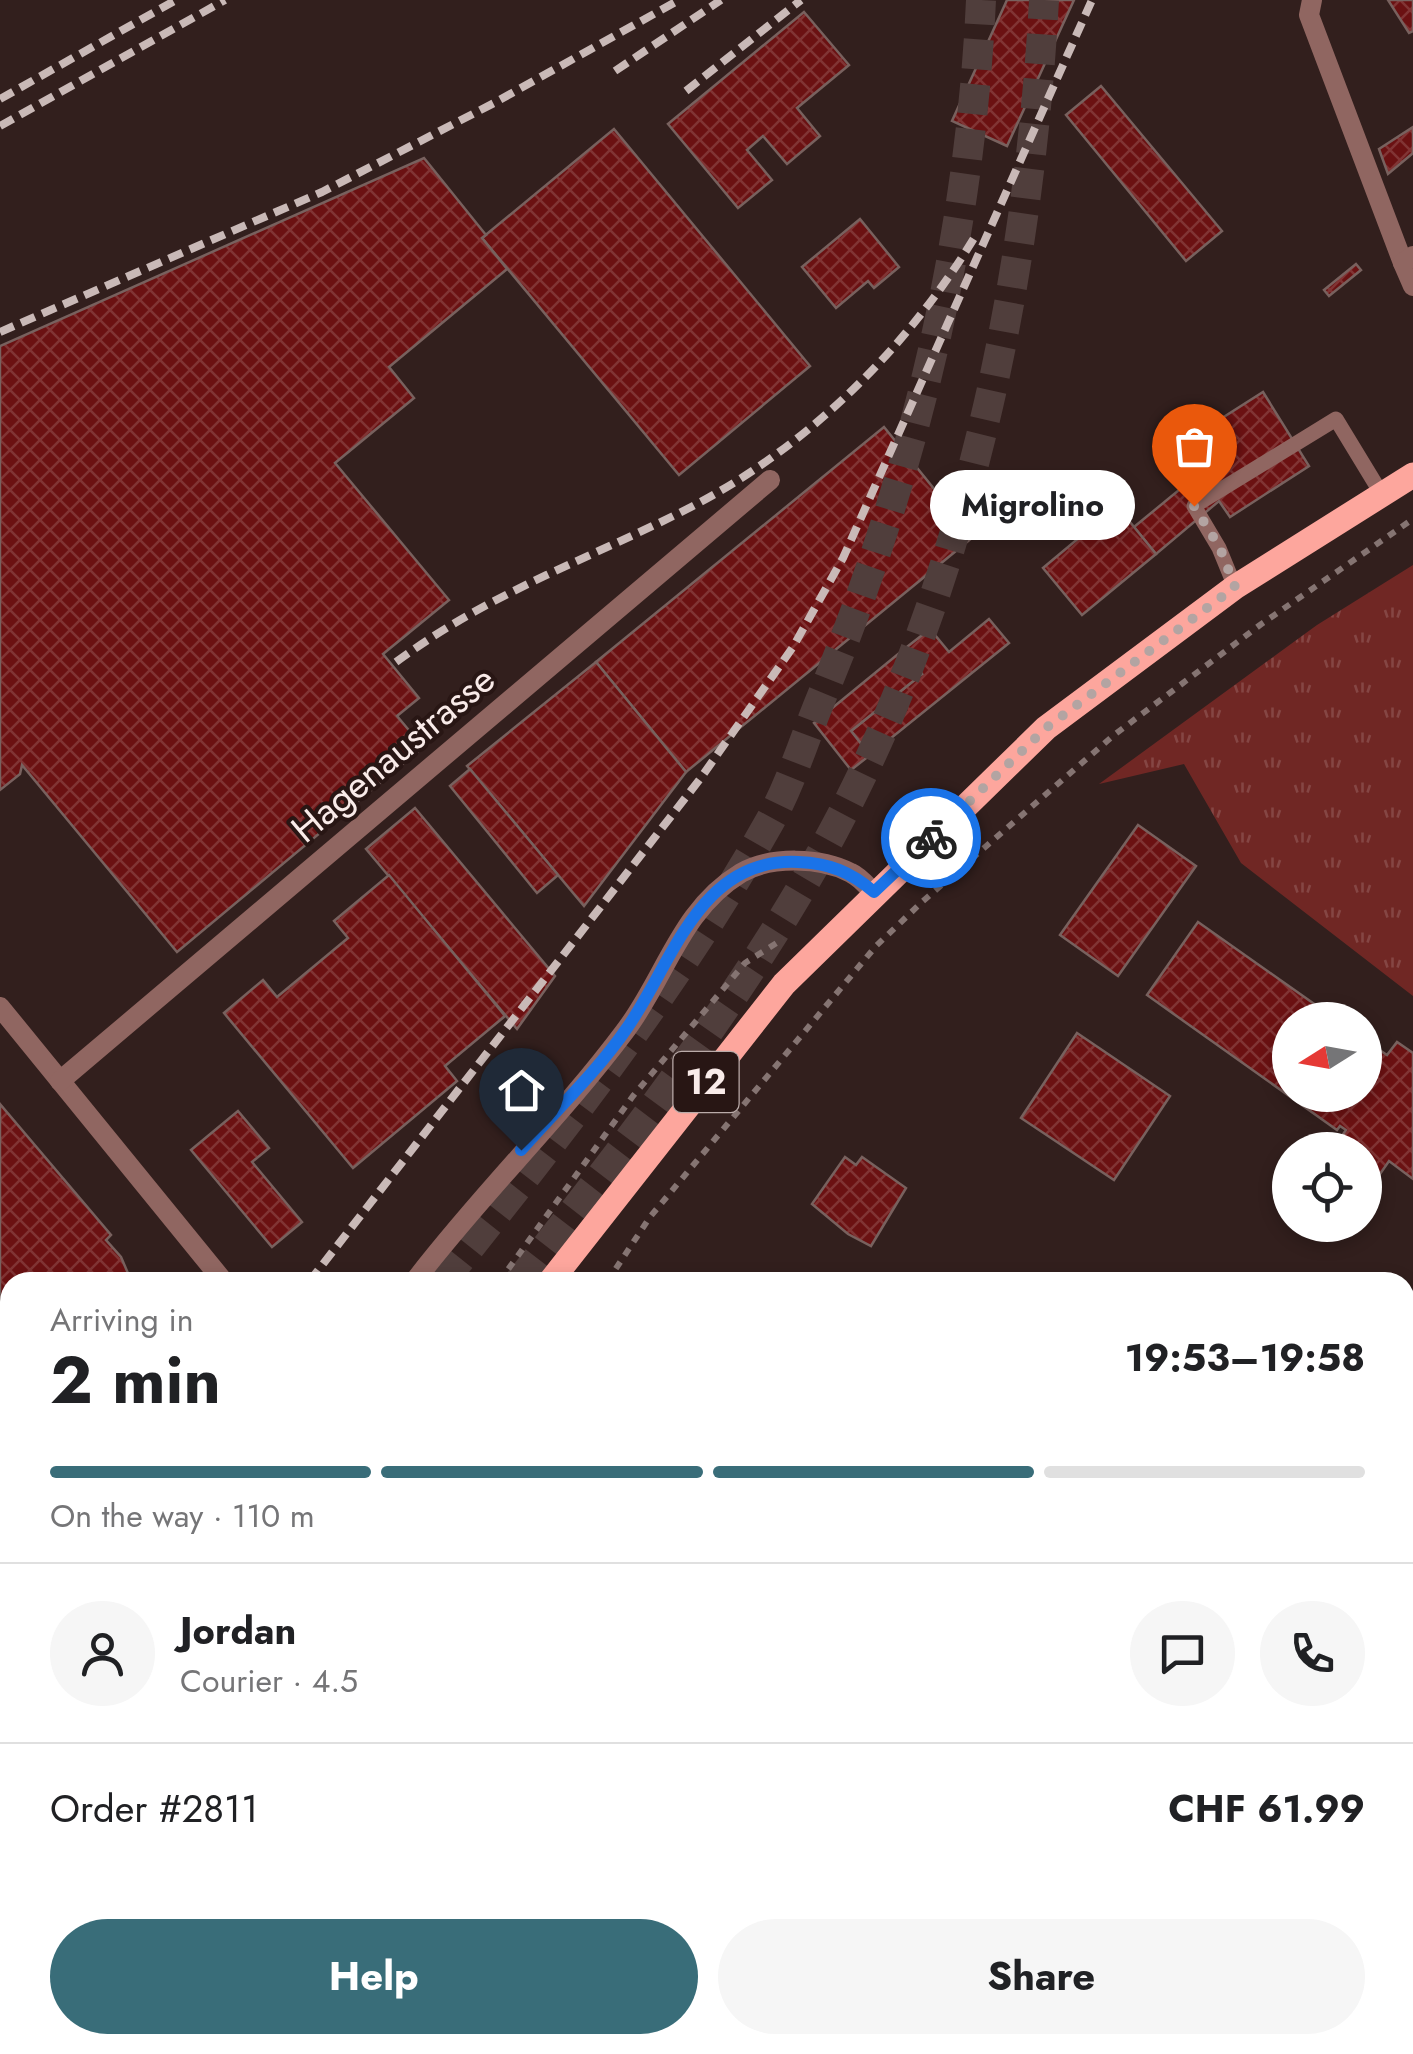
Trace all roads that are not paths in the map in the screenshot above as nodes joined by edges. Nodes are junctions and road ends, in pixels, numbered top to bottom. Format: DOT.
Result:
graph roads {
  1 [pos="1312,0"];
  2 [pos="1408,260"];
  3 [pos="1413,286"];
  4 [pos="1413,474"];
  5 [pos="770,480"];
  6 [pos="1381,494"];
  7 [pos="1235,587"];
  8 [pos="874,892"];
  9 [pos="0,1007"];
  10 [pos="60,1081"];
  11 [pos="216,1272"];
  12 [pos="422,1272"];
  13 [pos="558,1272"];
  1 -- 2 [label="street"];
  2 -- 3 [label="street"];
  4 -- 6 [label="main road, 12"];
  5 -- 10 [label="street, Hagenaustrasse"];
  6 -- 7 [label="main road, 12"];
  6 -- 7 [label="lane"];
  7 -- 8 [label="main road, 12"];
  8 -- 12 [label="street"];
  8 -- 13 [label="main road, 12"];
  9 -- 10 [label="street"];
  10 -- 11 [label="street"];
}
